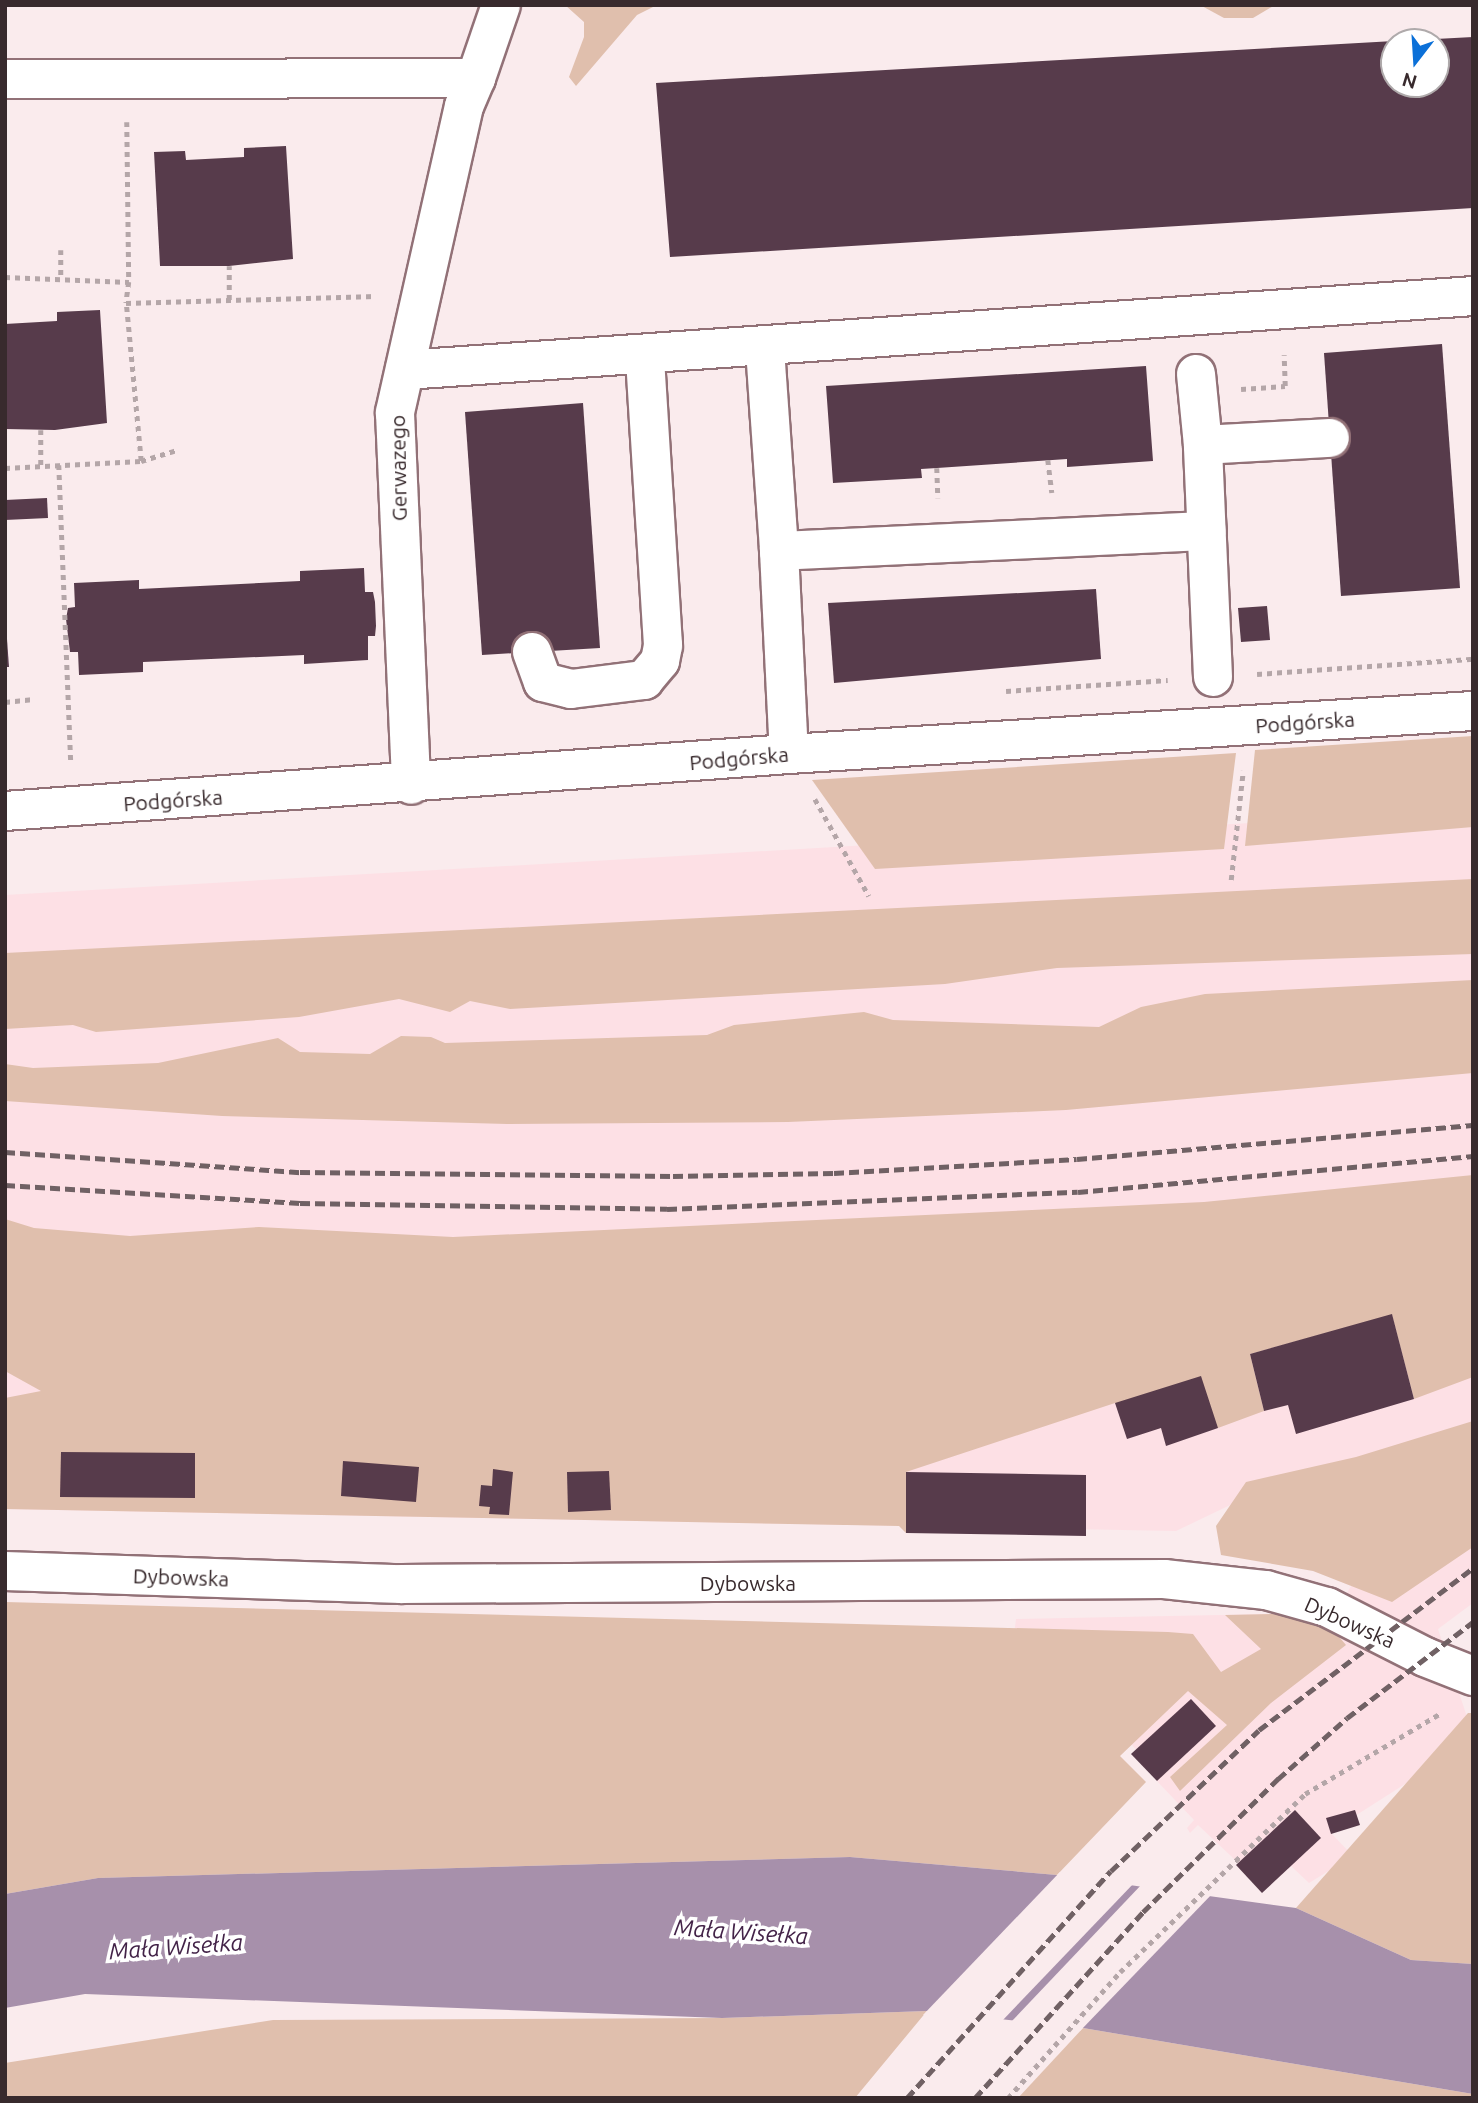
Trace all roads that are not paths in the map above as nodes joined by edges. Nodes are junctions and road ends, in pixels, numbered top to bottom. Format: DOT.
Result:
graph roads {
  1 [pos="501,5"];
  2 [pos="476,78"];
  3 [pos="5,79"];
  4 [pos="1473,296"];
  5 [pos="765,349"];
  6 [pos="645,355"];
  7 [pos="405,370"];
  8 [pos="1196,374"];
  9 [pos="1330,438"];
  10 [pos="1203,445"];
  11 [pos="1207,531"];
  12 [pos="779,551"];
  13 [pos="532,652"];
  14 [pos="1213,677"];
  15 [pos="1473,711"];
  16 [pos="789,754"];
  17 [pos="411,785"];
  18 [pos="5,811"];
  19 [pos="5,1571"];
  20 [pos="1469,1674"];
  1 -- 2 [label="street, Gerwazego"];
  2 -- 3 [label="street"];
  2 -- 7 [label="street, Gerwazego"];
  4 -- 5 [label="street"];
  5 -- 6 [label="street"];
  5 -- 12 [label="street"];
  6 -- 7 [label="street"];
  6 -- 13 [label="street"];
  7 -- 17 [label="street, Gerwazego"];
  8 -- 10 [label="street"];
  9 -- 10 [label="street"];
  10 -- 11 [label="street"];
  11 -- 12 [label="street"];
  11 -- 14 [label="street"];
  12 -- 16 [label="street"];
  15 -- 16 [label="street, Podgórska"];
  16 -- 17 [label="street, Podgórska"];
  17 -- 18 [label="street, Podgórska"];
  19 -- 20 [label="street, Dybowska"];
}
